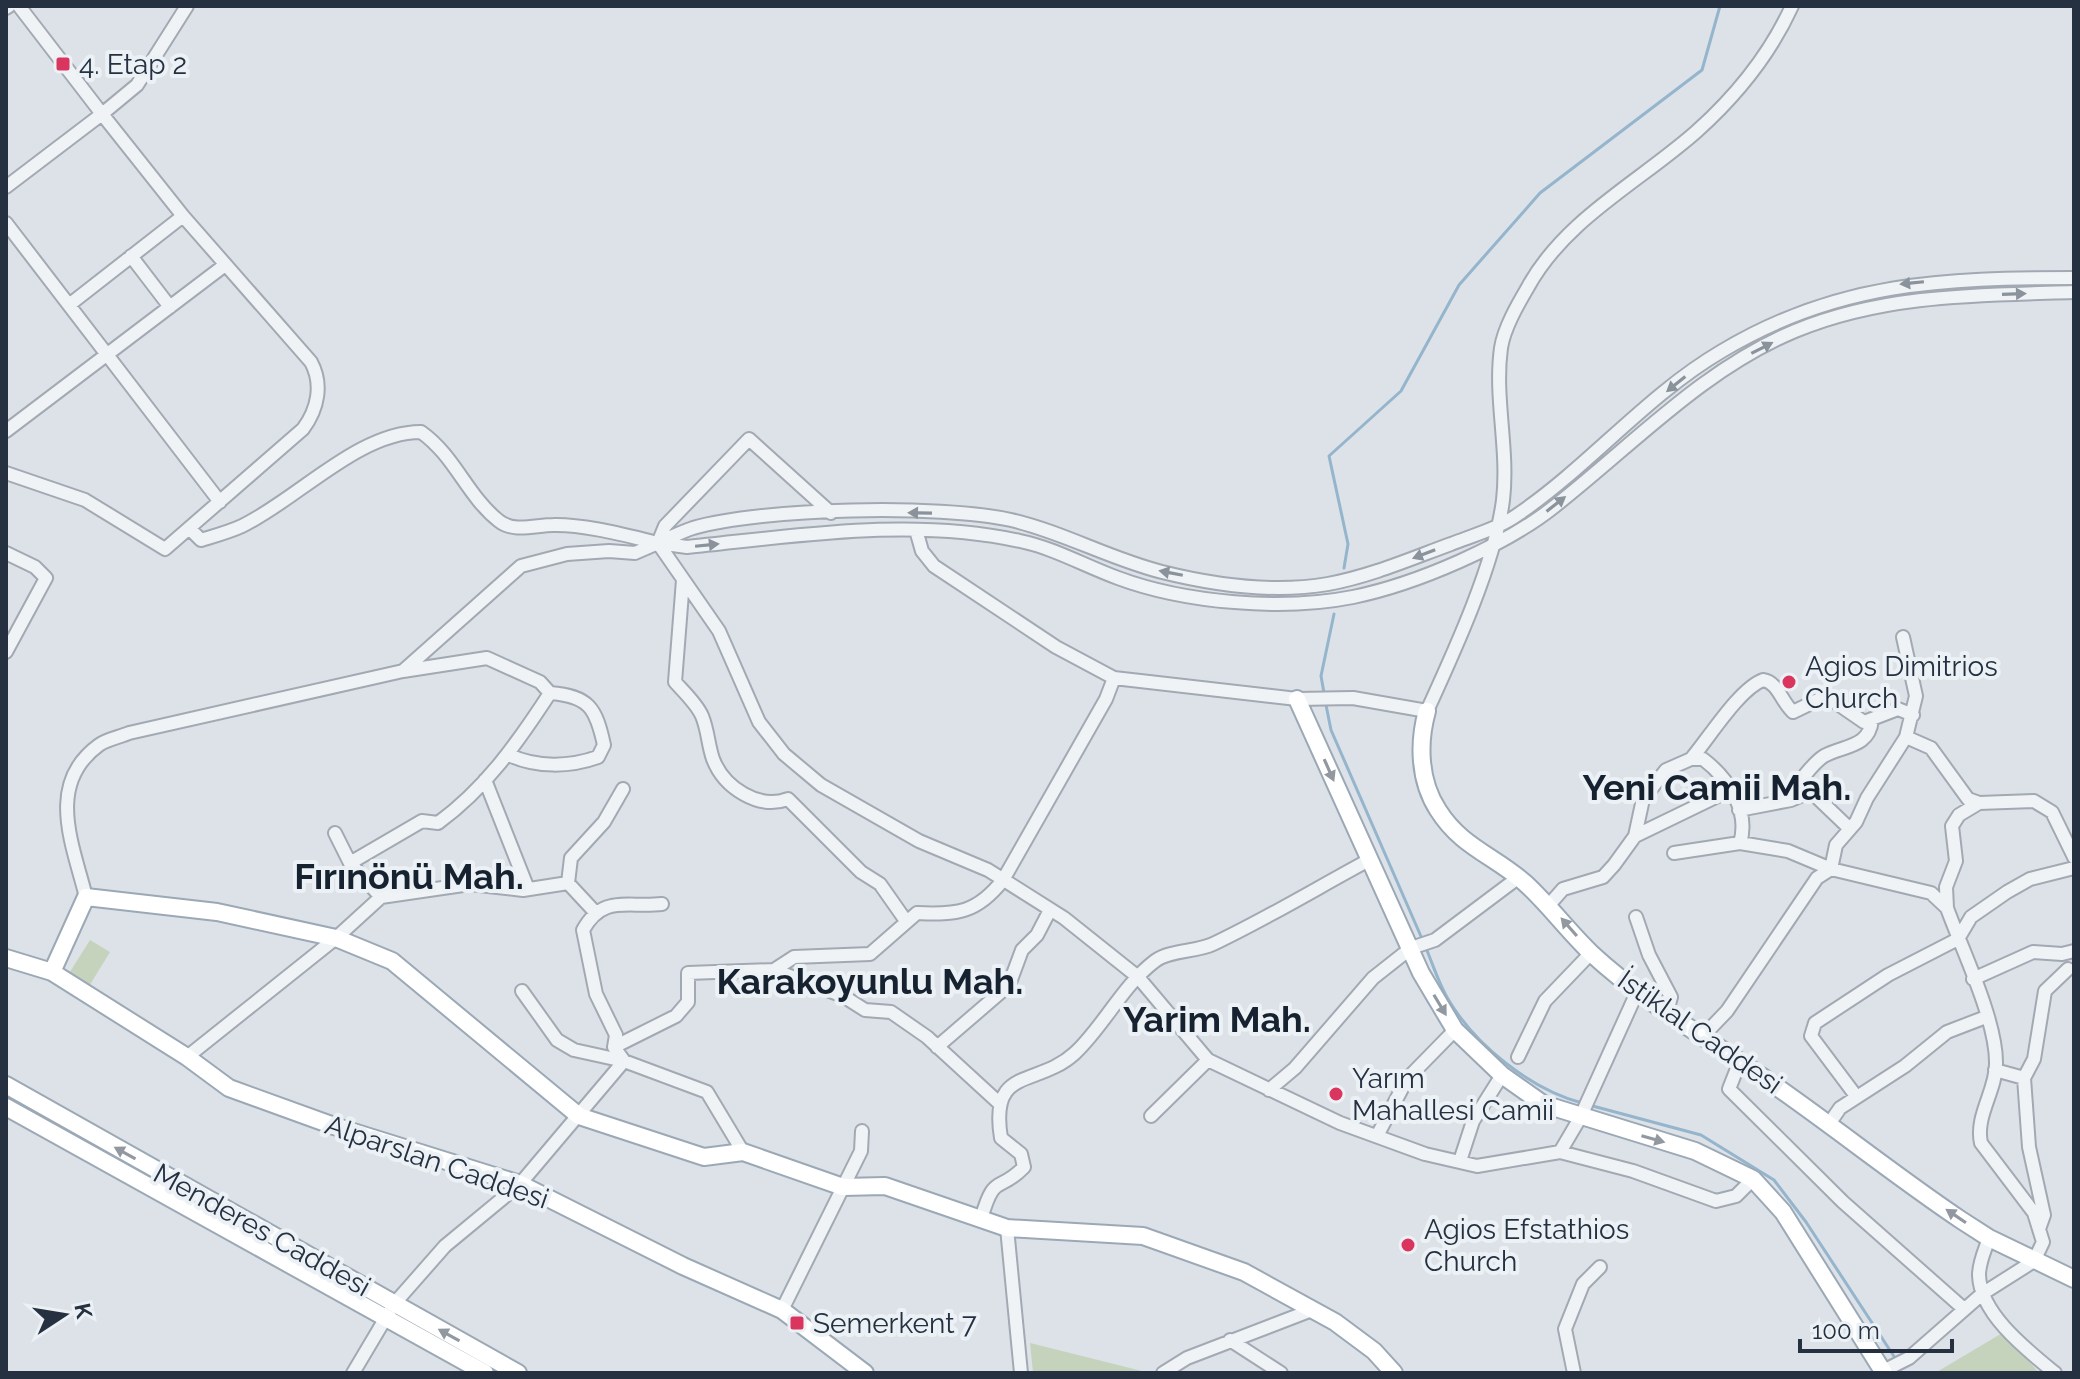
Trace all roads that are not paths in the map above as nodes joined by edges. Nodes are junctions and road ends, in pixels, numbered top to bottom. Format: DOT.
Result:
graph roads {
  1 [pos="19,6"];
  2 [pos="187,6"];
  3 [pos="1792,6"];
  4 [pos="102,114"];
  5 [pos="6,187"];
  6 [pos="183,216"];
  7 [pos="6,223"];
  8 [pos="131,256"];
  9 [pos="225,265"];
  10 [pos="2074,278"];
  11 [pos="2074,292"];
  12 [pos="69,305"];
  13 [pos="170,307"];
  14 [pos="106,354"];
  15 [pos="6,431"];
  16 [pos="6,473"];
  17 [pos="220,502"];
  18 [pos="831,513"];
  19 [pos="1497,526"];
  20 [pos="191,530"];
  21 [pos="916,530"];
  22 [pos="658,543"];
  23 [pos="1491,547"];
  24 [pos="6,553"];
  25 [pos="683,580"];
  26 [pos="1903,637"];
  27 [pos="6,652"];
  28 [pos="403,671"];
  29 [pos="1114,678"];
  30 [pos="550,693"];
  31 [pos="1305,699"];
  32 [pos="1427,711"];
  33 [pos="1913,715"];
  34 [pos="1872,720"];
  35 [pos="1906,737"];
  36 [pos="509,755"];
  37 [pos="1691,759"];
  38 [pos="485,780"];
  39 [pos="623,789"];
  40 [pos="1732,789"];
  41 [pos="1812,791"];
  42 [pos="1979,803"];
  43 [pos="1739,810"];
  44 [pos="1850,829"];
  45 [pos="335,833"];
  46 [pos="1635,836"];
  47 [pos="1740,843"];
  48 [pos="1674,853"];
  49 [pos="2074,857"];
  50 [pos="1369,860"];
  51 [pos="350,863"];
  52 [pos="2074,868"];
  53 [pos="1831,869"];
  54 [pos="1519,877"];
  55 [pos="1003,880"];
  56 [pos="568,883"];
  57 [pos="528,889"];
  58 [pos="86,897"];
  59 [pos="381,897"];
  60 [pos="662,904"];
  61 [pos="1549,905"];
  62 [pos="1947,908"];
  63 [pos="1050,910"];
  64 [pos="594,911"];
  65 [pos="1636,917"];
  66 [pos="906,921"];
  67 [pos="336,938"];
  68 [pos="1958,939"];
  69 [pos="1411,948"];
  70 [pos="1591,953"];
  71 [pos="2068,953"];
  72 [pos="6,958"];
  73 [pos="774,970"];
  74 [pos="52,972"];
  75 [pos="2071,973"];
  76 [pos="1138,977"];
  77 [pos="1973,979"];
  78 [pos="1638,990"];
  79 [pos="522,991"];
  80 [pos="1667,1012"];
  81 [pos="1986,1017"];
  82 [pos="1455,1030"];
  83 [pos="1703,1036"];
  84 [pos="614,1047"];
  85 [pos="937,1047"];
  86 [pos="187,1057"];
  87 [pos="1518,1057"];
  88 [pos="1208,1060"];
  89 [pos="624,1061"];
  90 [pos="1740,1061"];
  91 [pos="1995,1070"];
  92 [pos="1502,1075"];
  93 [pos="2024,1078"];
  94 [pos="6,1085"];
  95 [pos="1269,1090"];
  96 [pos="1856,1096"];
  97 [pos="999,1103"];
  98 [pos="6,1107"];
  99 [pos="1583,1111"];
  100 [pos="579,1116"];
  101 [pos="1151,1116"];
  102 [pos="1829,1124"];
  103 [pos="862,1131"];
  104 [pos="1377,1136"];
  105 [pos="743,1152"];
  106 [pos="1560,1152"];
  107 [pos="1460,1161"];
  108 [pos="1753,1179"];
  109 [pos="520,1184"];
  110 [pos="843,1187"];
  111 [pos="981,1219"];
  112 [pos="1007,1228"];
  113 [pos="2039,1229"];
  114 [pos="1989,1238"];
  115 [pos="2034,1261"];
  116 [pos="1600,1267"];
  117 [pos="2074,1279"];
  118 [pos="1982,1294"];
  119 [pos="1964,1309"];
  120 [pos="782,1310"];
  121 [pos="1312,1310"];
  122 [pos="390,1312"];
  123 [pos="1230,1340"];
  124 [pos="1886,1370"];
  125 [pos="353,1373"];
  126 [pos="485,1373"];
  127 [pos="518,1373"];
  128 [pos="865,1373"];
  129 [pos="1021,1373"];
  130 [pos="1163,1373"];
  131 [pos="1281,1373"];
  132 [pos="1394,1373"];
  133 [pos="1574,1373"];
  134 [pos="2055,1373"];
  1 -- 4 [label="street"];
  2 -- 4 [label="street"];
  3 -- 19 [label="street"];
  4 -- 5 [label="street"];
  4 -- 6 [label="street"];
  6 -- 8 [label="street"];
  6 -- 9 [label="street"];
  7 -- 12 [label="street"];
  8 -- 12 [label="street"];
  8 -- 13 [label="street"];
  9 -- 13 [label="street"];
  9 -- 17 [label="street"];
  10 -- 19 [label="street, one-way"];
  23 -- 11 [label="street, one-way"];
  12 -- 14 [label="street"];
  13 -- 14 [label="street"];
  14 -- 15 [label="street"];
  14 -- 17 [label="street"];
  16 -- 20 [label="street"];
  17 -- 20 [label="street"];
  19 -- 18 [label="street, one-way"];
  18 -- 22 [label="street"];
  18 -- 22 [label="street"];
  19 -- 23 [label="street"];
  20 -- 22 [label="street"];
  22 -- 21 [label="street, one-way"];
  21 -- 23 [label="street"];
  21 -- 29 [label="street"];
  22 -- 25 [label="street"];
  22 -- 28 [label="street"];
  23 -- 32 [label="street"];
  24 -- 27 [label="street"];
  25 -- 55 [label="street"];
  25 -- 66 [label="street"];
  26 -- 33 [label="street"];
  28 -- 30 [label="street"];
  28 -- 58 [label="street"];
  29 -- 31 [label="street"];
  29 -- 55 [label="street"];
  30 -- 36 [label="street"];
  30 -- 36 [label="street"];
  31 -- 32 [label="street"];
  31 -- 50 [label="main road, one-way"];
  32 -- 54 [label="main road, İstiklal Caddesi"];
  33 -- 34 [label="street"];
  33 -- 35 [label="street"];
  34 -- 37 [label="street"];
  34 -- 41 [label="street"];
  35 -- 42 [label="street"];
  35 -- 44 [label="street"];
  36 -- 38 [label="street"];
  37 -- 40 [label="street"];
  37 -- 46 [label="street"];
  38 -- 51 [label="street"];
  38 -- 57 [label="street"];
  39 -- 56 [label="street"];
  40 -- 43 [label="street"];
  40 -- 46 [label="street"];
  41 -- 43 [label="street"];
  41 -- 44 [label="street"];
  42 -- 49 [label="street"];
  42 -- 62 [label="street"];
  43 -- 47 [label="street"];
  44 -- 53 [label="street"];
  45 -- 51 [label="street"];
  46 -- 61 [label="street"];
  47 -- 48 [label="street"];
  47 -- 53 [label="street"];
  50 -- 69 [label="main road"];
  50 -- 76 [label="street"];
  51 -- 59 [label="street"];
  52 -- 68 [label="street"];
  53 -- 62 [label="street"];
  53 -- 83 [label="street"];
  54 -- 61 [label="main road, İstiklal Caddesi"];
  54 -- 69 [label="street"];
  55 -- 63 [label="street"];
  55 -- 66 [label="street"];
  56 -- 57 [label="street"];
  56 -- 64 [label="street"];
  57 -- 59 [label="street"];
  58 -- 67 [label="main road"];
  58 -- 74 [label="main road"];
  59 -- 67 [label="street"];
  60 -- 64 [label="street"];
  70 -- 61 [label="main road, İstiklal Caddesi, one-way"];
  62 -- 68 [label="street"];
  63 -- 76 [label="street"];
  63 -- 85 [label="street"];
  64 -- 84 [label="street"];
  65 -- 80 [label="street"];
  66 -- 73 [label="street"];
  67 -- 86 [label="street"];
  67 -- 100 [label="main road"];
  68 -- 77 [label="street"];
  68 -- 96 [label="street"];
  69 -- 82 [label="main road, one-way"];
  69 -- 95 [label="street"];
  70 -- 78 [label="main road, İstiklal Caddesi"];
  70 -- 87 [label="street"];
  71 -- 75 [label="street"];
  71 -- 77 [label="street"];
  72 -- 74 [label="main road, Alparslan Caddesi"];
  73 -- 84 [label="street"];
  73 -- 85 [label="street"];
  74 -- 86 [label="main road, Alparslan Caddesi"];
  75 -- 93 [label="street"];
  76 -- 88 [label="street"];
  76 -- 97 [label="street"];
  77 -- 81 [label="street"];
  78 -- 80 [label="main road, İstiklal Caddesi"];
  78 -- 99 [label="street"];
  79 -- 89 [label="street"];
  80 -- 83 [label="main road, İstiklal Caddesi"];
  81 -- 91 [label="street"];
  81 -- 96 [label="street"];
  82 -- 92 [label="main road"];
  82 -- 104 [label="street"];
  83 -- 90 [label="main road, İstiklal Caddesi"];
  84 -- 89 [label="street"];
  85 -- 97 [label="street"];
  86 -- 109 [label="main road, Alparslan Caddesi"];
  88 -- 95 [label="street"];
  88 -- 101 [label="street"];
  89 -- 100 [label="street"];
  89 -- 105 [label="street"];
  90 -- 102 [label="main road, İstiklal Caddesi"];
  90 -- 119 [label="street"];
  91 -- 93 [label="street"];
  91 -- 113 [label="street"];
  92 -- 99 [label="main road"];
  92 -- 107 [label="street"];
  93 -- 113 [label="street"];
  122 -- 94 [label="main road, Menderes Caddesi, one-way"];
  95 -- 104 [label="street"];
  96 -- 102 [label="street"];
  97 -- 111 [label="street"];
  98 -- 122 [label="main road, Menderes Caddesi"];
  99 -- 106 [label="street"];
  99 -- 108 [label="main road, one-way"];
  100 -- 105 [label="main road"];
  100 -- 109 [label="street"];
  114 -- 102 [label="main road, İstiklal Caddesi, one-way"];
  103 -- 110 [label="street"];
  104 -- 107 [label="street"];
  105 -- 110 [label="main road"];
  106 -- 107 [label="street"];
  106 -- 108 [label="street"];
  108 -- 124 [label="main road"];
  109 -- 120 [label="main road, Alparslan Caddesi"];
  109 -- 122 [label="street"];
  110 -- 111 [label="main road"];
  110 -- 120 [label="street"];
  111 -- 112 [label="main road"];
  112 -- 121 [label="main road"];
  112 -- 129 [label="street"];
  113 -- 115 [label="street"];
  114 -- 115 [label="main road, İstiklal Caddesi"];
  114 -- 118 [label="street"];
  115 -- 117 [label="main road, İstiklal Caddesi"];
  115 -- 118 [label="street"];
  116 -- 133 [label="street"];
  118 -- 119 [label="street"];
  118 -- 134 [label="street"];
  119 -- 124 [label="street"];
  120 -- 128 [label="main road, Alparslan Caddesi"];
  121 -- 123 [label="street"];
  121 -- 132 [label="main road"];
  122 -- 125 [label="street"];
  122 -- 126 [label="main road, Menderes Caddesi"];
  127 -- 122 [label="main road, Menderes Caddesi, one-way"];
  123 -- 130 [label="street"];
  123 -- 131 [label="street"];
}
